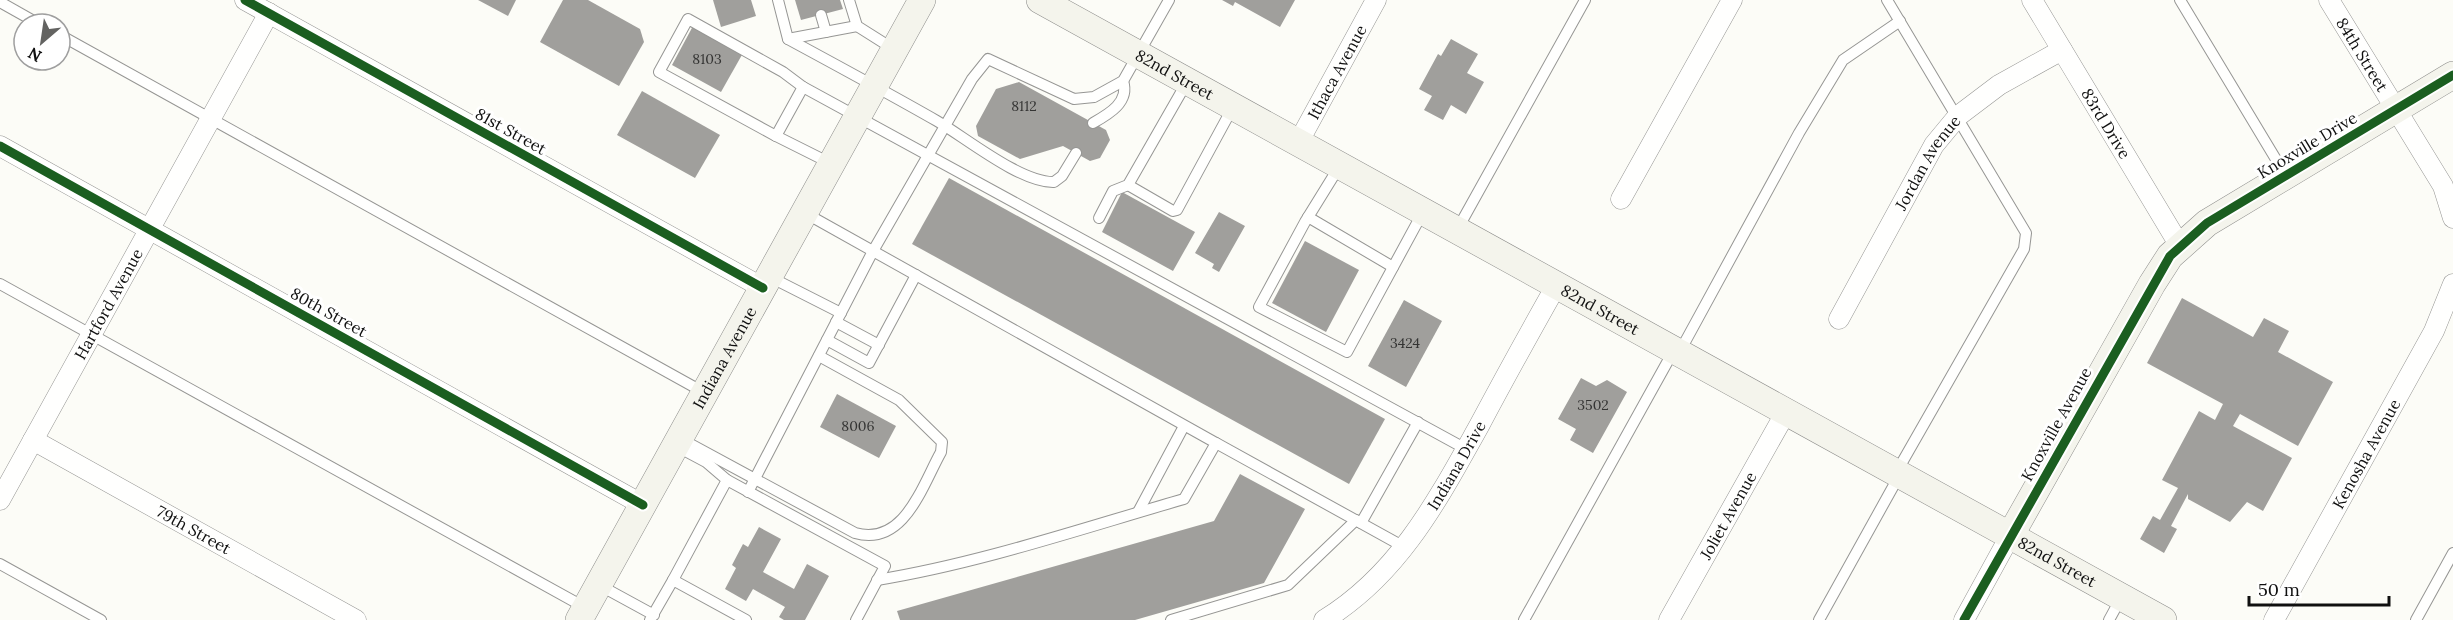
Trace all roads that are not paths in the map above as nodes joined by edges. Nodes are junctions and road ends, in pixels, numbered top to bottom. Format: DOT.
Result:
graph roads {
  1 [pos="245,0"];
  2 [pos="778,0"];
  3 [pos="849,0"];
  4 [pos="922,0"];
  5 [pos="1040,0"];
  6 [pos="1169,0"];
  7 [pos="1376,0"];
  8 [pos="1585,0"];
  9 [pos="1732,0"];
  10 [pos="1887,0"];
  11 [pos="2032,0"];
  12 [pos="2180,0"];
  13 [pos="2329,0"];
  14 [pos="0,2"];
  15 [pos="18,12"];
  16 [pos="268,13"];
  17 [pos="821,15"];
  18 [pos="1900,21"];
  19 [pos="857,26"];
  20 [pos="826,32"];
  21 [pos="788,39"];
  22 [pos="72,42"];
  23 [pos="2062,50"];
  24 [pos="895,51"];
  25 [pos="1139,55"];
  26 [pos="2453,75"];
  27 [pos="1123,81"];
  28 [pos="1187,81"];
  29 [pos="875,86"];
  30 [pos="802,87"];
  31 [pos="1233,107"];
  32 [pos="2396,109"];
  33 [pos="859,116"];
  34 [pos="1958,116"];
  35 [pos="210,118"];
  36 [pos="1093,123"];
  37 [pos="946,126"];
  38 [pos="776,135"];
  39 [pos="1298,142"];
  40 [pos="0,146"];
  41 [pos="1076,153"];
  42 [pos="928,154"];
  43 [pos="832,165"];
  44 [pos="1340,166"];
  45 [pos="2286,176"];
  46 [pos="1128,185"];
  47 [pos="1621,199"];
  48 [pos="1423,212"];
  49 [pos="805,213"];
  50 [pos="1308,217"];
  51 [pos="1099,218"];
  52 [pos="2453,218"];
  53 [pos="148,229"];
  54 [pos="1457,231"];
  55 [pos="2180,246"];
  56 [pos="873,251"];
  57 [pos="1393,267"];
  58 [pos="916,275"];
  59 [pos="767,283"];
  60 [pos="0,284"];
  61 [pos="2453,284"];
  62 [pos="1556,286"];
  63 [pos="839,318"];
  64 [pos="1839,319"];
  65 [pos="91,334"];
  66 [pos="827,340"];
  67 [pos="879,345"];
  68 [pos="1676,352"];
  69 [pos="819,356"];
  70 [pos="706,393"];
  71 [pos="1786,412"];
  72 [pos="1418,422"];
  73 [pos="1184,426"];
  74 [pos="33,440"];
  75 [pos="678,442"];
  76 [pos="1216,443"];
  77 [pos="1466,449"];
  78 [pos="1898,474"];
  79 [pos="755,478"];
  80 [pos="727,480"];
  81 [pos="748,492"];
  82 [pos="0,500"];
  83 [pos="643,505"];
  84 [pos="1138,513"];
  85 [pos="1358,522"];
  86 [pos="2010,536"];
  87 [pos="1406,548"];
  88 [pos="2453,554"];
  89 [pos="0,564"];
  90 [pos="673,580"];
  91 [pos="877,580"];
  92 [pos="599,585"];
  93 [pos="2115,609"];
  94 [pos="583,614"];
  95 [pos="652,618"];
  96 [pos="101,620"];
  97 [pos="356,620"];
  98 [pos="746,620"];
  99 [pos="856,620"];
  100 [pos="1171,620"];
  101 [pos="1324,620"];
  102 [pos="1524,620"];
  103 [pos="1669,620"];
  104 [pos="1819,620"];
  105 [pos="1964,620"];
  106 [pos="2163,620"];
  107 [pos="2274,620"];
  108 [pos="2416,620"];
  1 -- 16 [label="street, 81st Street"];
  2 -- 21 [label="lane"];
  3 -- 19 [label="lane"];
  4 -- 24 [label="main road, Indiana Avenue"];
  5 -- 25 [label="main road, 82nd Street"];
  6 -- 25 [label="lane"];
  7 -- 39 [label="street, Ithaca Avenue"];
  8 -- 54 [label="lane"];
  9 -- 47 [label="street"];
  10 -- 18 [label="lane"];
  11 -- 23 [label="street, 83rd Drive"];
  12 -- 45 [label="lane"];
  13 -- 32 [label="street, 84th Street"];
  14 -- 15 [label="lane"];
  16 -- 35 [label="street, Hartford Avenue"];
  16 -- 59 [label="street, 81st Street"];
  17 -- 20 [label="lane"];
  18 -- 34 [label="lane"];
  18 -- 68 [label="lane"];
  19 -- 20 [label="lane"];
  19 -- 24 [label="lane"];
  20 -- 21 [label="lane"];
  21 -- 29 [label="lane"];
  22 -- 35 [label="lane"];
  23 -- 34 [label="street, Jordan Avenue"];
  23 -- 55 [label="street, 83rd Drive"];
  24 -- 29 [label="main road, Indiana Avenue"];
  25 -- 27 [label="lane"];
  25 -- 28 [label="main road, 82nd Street"];
  26 -- 32 [label="main road, Knoxville Drive"];
  27 -- 36 [label="lane"];
  27 -- 37 [label="lane"];
  28 -- 31 [label="main road, 82nd Street"];
  28 -- 46 [label="lane"];
  29 -- 33 [label="main road, Indiana Avenue"];
  29 -- 37 [label="lane"];
  30 -- 33 [label="lane"];
  30 -- 38 [label="lane"];
  30 -- 38 [label="lane"];
  31 -- 39 [label="main road, 82nd Street"];
  31 -- 46 [label="lane"];
  32 -- 45 [label="main road, Knoxville Drive"];
  32 -- 52 [label="street"];
  33 -- 42 [label="lane"];
  33 -- 43 [label="main road, Indiana Avenue"];
  34 -- 64 [label="street, Jordan Avenue"];
  34 -- 78 [label="lane"];
  35 -- 53 [label="street, Hartford Avenue"];
  35 -- 70 [label="lane"];
  37 -- 41 [label="lane"];
  37 -- 42 [label="lane"];
  38 -- 43 [label="lane"];
  39 -- 44 [label="main road, 82nd Street"];
  40 -- 53 [label="street, 80th Street"];
  42 -- 56 [label="lane"];
  42 -- 72 [label="lane"];
  43 -- 49 [label="main road, Indiana Avenue"];
  44 -- 48 [label="main road, 82nd Street"];
  44 -- 50 [label="lane"];
  45 -- 55 [label="main road, Knoxville Drive"];
  46 -- 51 [label="lane"];
  48 -- 54 [label="main road, 82nd Street"];
  48 -- 57 [label="lane"];
  49 -- 56 [label="lane"];
  49 -- 59 [label="main road, Indiana Avenue"];
  50 -- 57 [label="lane"];
  50 -- 57 [label="lane"];
  53 -- 65 [label="street, Hartford Avenue"];
  53 -- 83 [label="street, 80th Street"];
  54 -- 62 [label="main road, 82nd Street"];
  55 -- 86 [label="main road, Knoxville Avenue"];
  56 -- 58 [label="lane"];
  56 -- 63 [label="lane"];
  58 -- 67 [label="lane"];
  58 -- 73 [label="lane"];
  59 -- 63 [label="lane"];
  59 -- 70 [label="main road, Indiana Avenue"];
  60 -- 65 [label="lane"];
  61 -- 107 [label="street, Kenosha Avenue"];
  62 -- 68 [label="main road, 82nd Street"];
  62 -- 77 [label="street, Indiana Drive"];
  63 -- 66 [label="lane"];
  63 -- 67 [label="lane"];
  65 -- 74 [label="street, Hartford Avenue"];
  65 -- 94 [label="lane"];
  66 -- 67 [label="lane"];
  66 -- 69 [label="lane"];
  68 -- 71 [label="main road, 82nd Street"];
  68 -- 102 [label="lane"];
  69 -- 79 [label="lane"];
  69 -- 79 [label="lane"];
  70 -- 75 [label="main road, Indiana Avenue"];
  71 -- 78 [label="main road, 82nd Street"];
  71 -- 103 [label="street, Joliet Avenue"];
  72 -- 77 [label="lane"];
  72 -- 85 [label="lane"];
  73 -- 76 [label="lane"];
  73 -- 84 [label="lane"];
  74 -- 82 [label="street, Hartford Avenue"];
  74 -- 97 [label="street, 79th Street"];
  75 -- 79 [label="lane"];
  75 -- 80 [label="lane"];
  75 -- 83 [label="main road, Indiana Avenue"];
  76 -- 84 [label="lane"];
  76 -- 85 [label="lane"];
  77 -- 87 [label="street, Indiana Drive"];
  78 -- 86 [label="main road, 82nd Street"];
  78 -- 104 [label="lane"];
  79 -- 81 [label="lane"];
  80 -- 81 [label="lane"];
  80 -- 90 [label="lane"];
  81 -- 91 [label="lane"];
  83 -- 92 [label="main road, Indiana Avenue"];
  84 -- 91 [label="lane"];
  85 -- 87 [label="lane"];
  85 -- 100 [label="lane"];
  86 -- 93 [label="main road, 82nd Street"];
  86 -- 105 [label="street, Knoxville Avenue"];
  87 -- 101 [label="street, Indiana Drive"];
  88 -- 108 [label="lane"];
  89 -- 96 [label="lane"];
  90 -- 95 [label="lane"];
  90 -- 98 [label="lane"];
  91 -- 99 [label="lane"];
  92 -- 94 [label="main road, Indiana Avenue"];
  92 -- 95 [label="lane"];
  93 -- 106 [label="main road, 82nd Street"];
}
